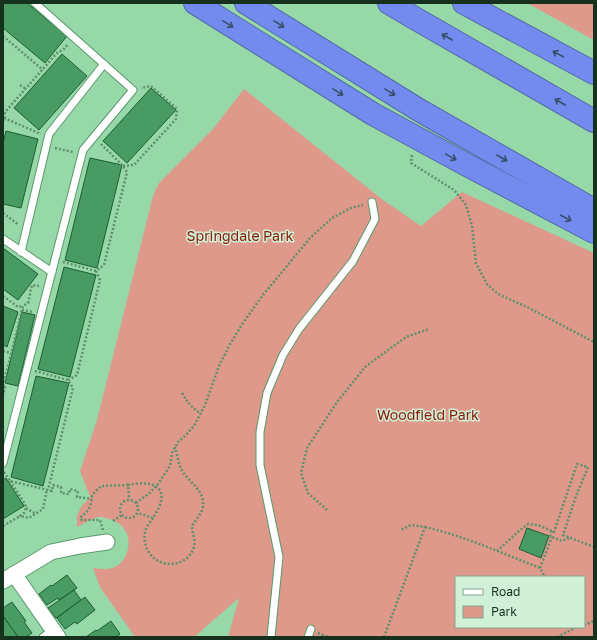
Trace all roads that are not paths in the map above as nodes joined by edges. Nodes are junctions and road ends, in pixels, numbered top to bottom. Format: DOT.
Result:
graph roads {
  1 [pos="35,3"];
  2 [pos="195,3"];
  3 [pos="246,3"];
  4 [pos="389,3"];
  5 [pos="464,3"];
  6 [pos="104,64"];
  7 [pos="594,73"];
  8 [pos="594,121"];
  9 [pos="372,202"];
  10 [pos="594,210"];
  11 [pos="594,232"];
  12 [pos="3,240"];
  13 [pos="21,252"];
  14 [pos="52,272"];
  15 [pos="4,458"];
  16 [pos="107,542"];
  17 [pos="8,577"];
  18 [pos="311,629"];
  19 [pos="51,635"];
  20 [pos="271,637"];
  21 [pos="308,637"];
  1 -- 6 [label="lane"];
  2 -- 11 [label="highway, one-way"];
  3 -- 10 [label="highway, one-way"];
  8 -- 4 [label="highway, one-way"];
  7 -- 5 [label="highway, one-way"];
  6 -- 13 [label="lane"];
  6 -- 14 [label="lane"];
  9 -- 20 [label="lane"];
  12 -- 13 [label="lane"];
  13 -- 14 [label="lane"];
  14 -- 15 [label="lane"];
  16 -- 17 [label="street"];
  17 -- 19 [label="street"];
  18 -- 21 [label="lane"];
}
